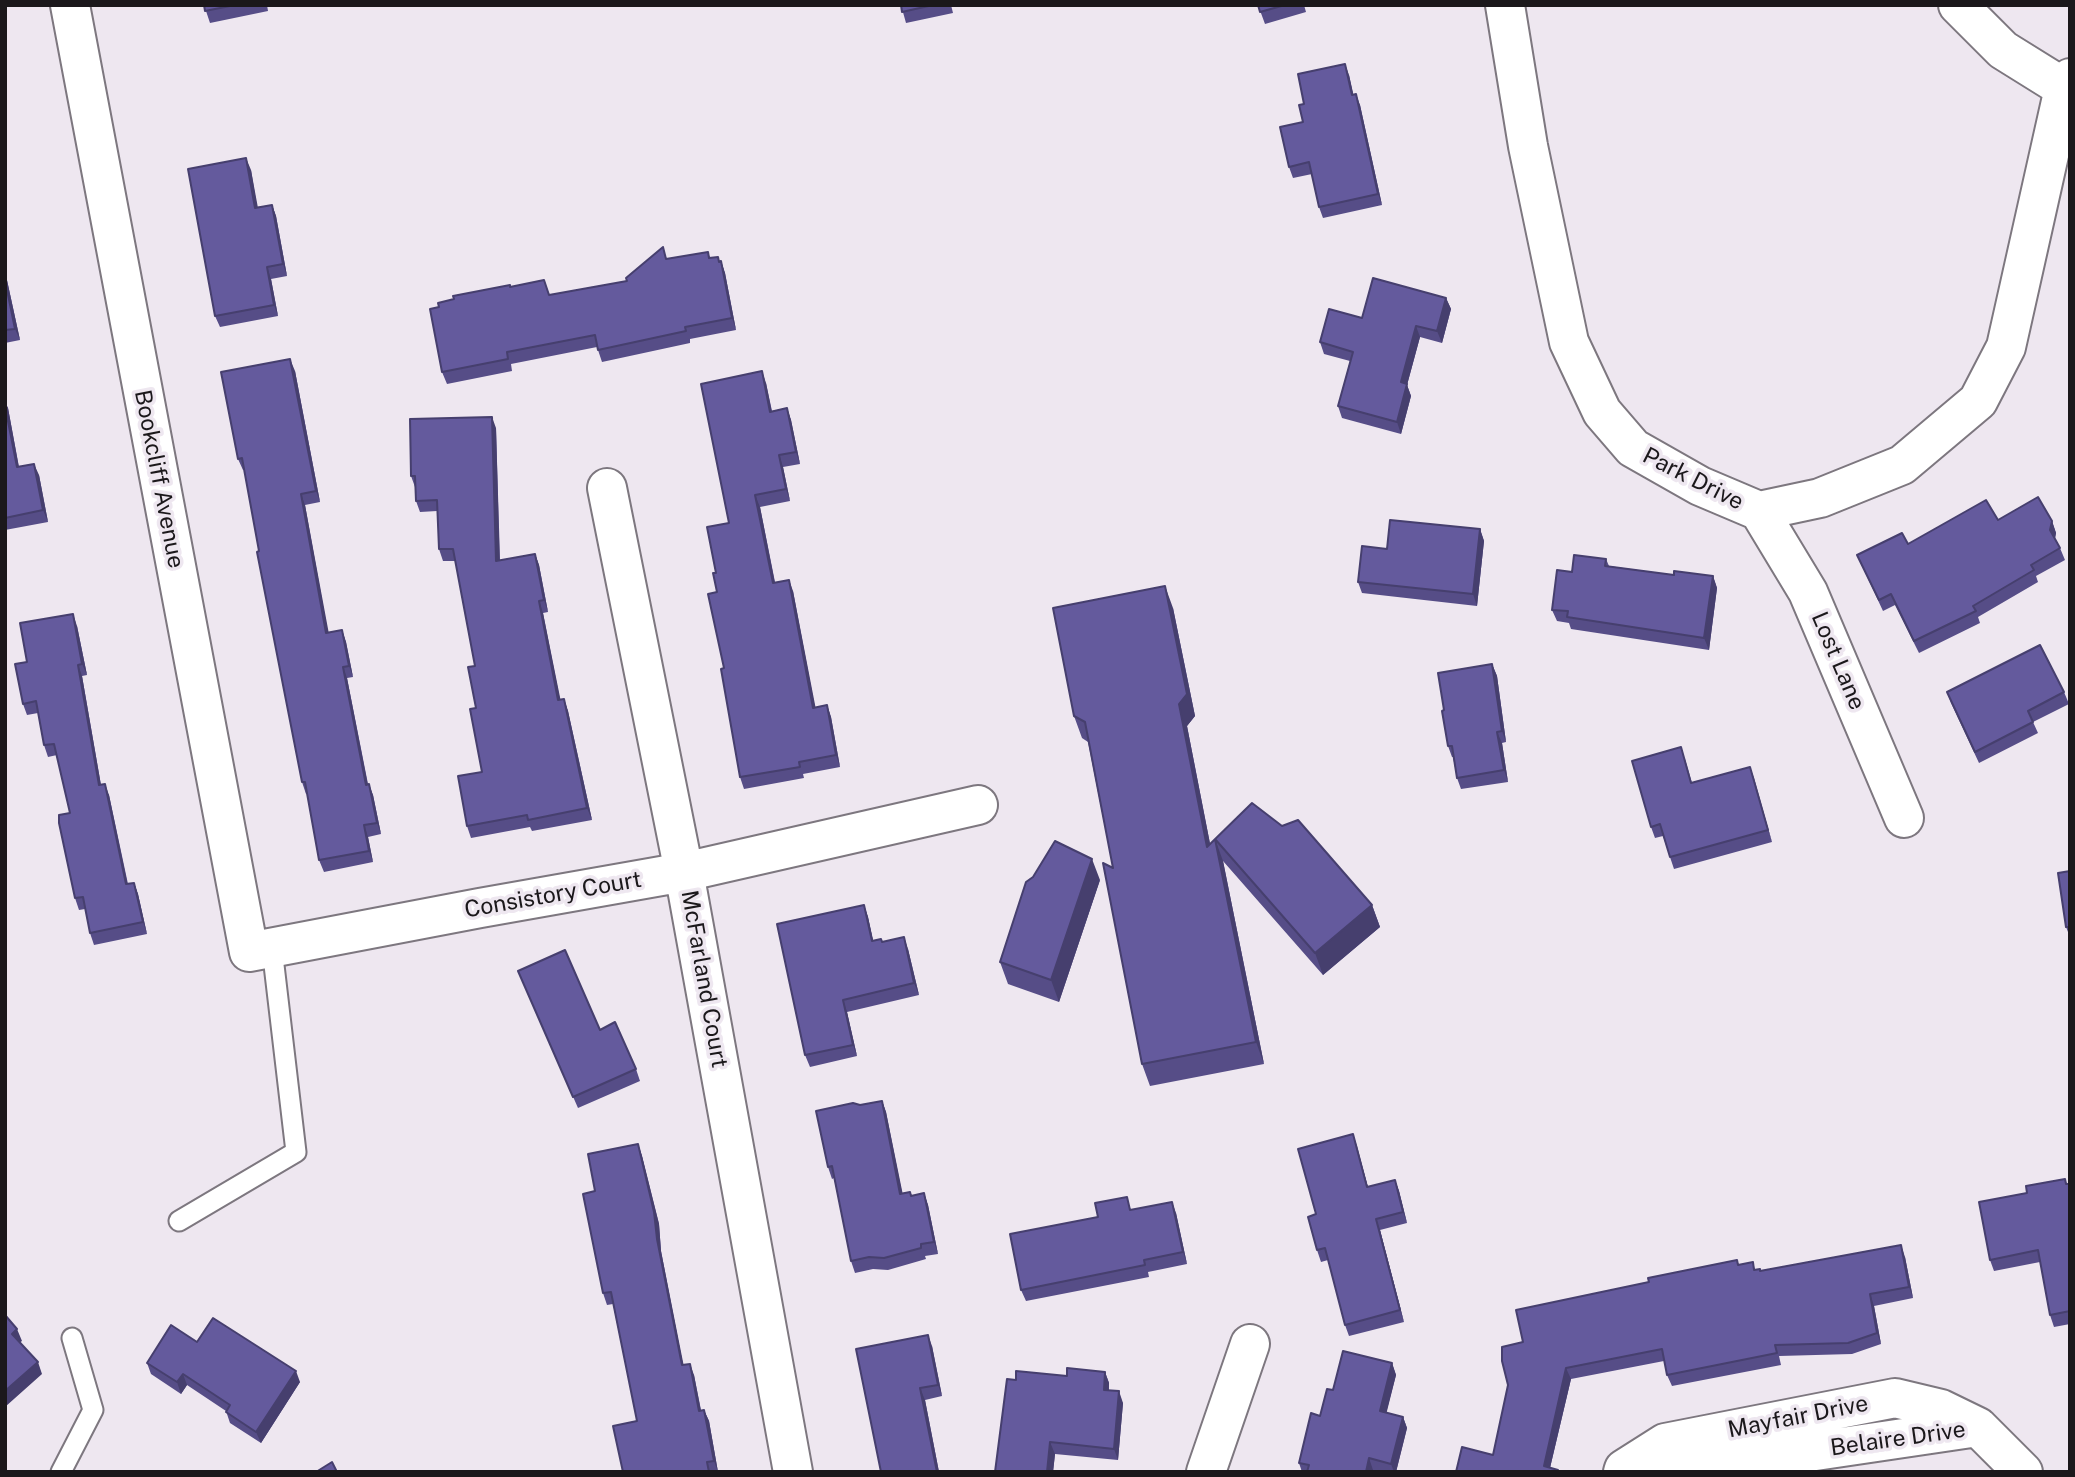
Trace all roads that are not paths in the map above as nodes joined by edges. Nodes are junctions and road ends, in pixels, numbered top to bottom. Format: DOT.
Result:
graph roads {
  1 [pos="70,5"];
  2 [pos="1505,5"];
  3 [pos="1958,5"];
  4 [pos="2067,83"];
  5 [pos="607,488"];
  6 [pos="1759,511"];
  7 [pos="978,805"];
  8 [pos="1904,818"];
  9 [pos="684,872"];
  10 [pos="261,950"];
  11 [pos="179,1221"];
  12 [pos="72,1338"];
  13 [pos="1250,1344"];
  14 [pos="1978,1427"];
  15 [pos="61,1472"];
  16 [pos="793,1472"];
  17 [pos="1206,1472"];
  18 [pos="1623,1472"];
  19 [pos="1673,1472"];
  20 [pos="2024,1472"];
  1 -- 10 [label="street, Bookcliff Avenue"];
  2 -- 6 [label="street, Park Drive"];
  3 -- 4 [label="street"];
  4 -- 6 [label="street, Park Drive"];
  5 -- 9 [label="street, McFarland Court"];
  6 -- 8 [label="street, Lost Lane"];
  7 -- 9 [label="street, Consistory Court"];
  9 -- 10 [label="street, Consistory Court"];
  9 -- 16 [label="street, McFarland Court"];
  10 -- 11 [label="lane"];
  12 -- 15 [label="lane"];
  13 -- 17 [label="street"];
  14 -- 18 [label="street, Mayfair Drive"];
  14 -- 19 [label="street, Belaire Drive"];
  14 -- 20 [label="street, Belaire Drive"];
}
